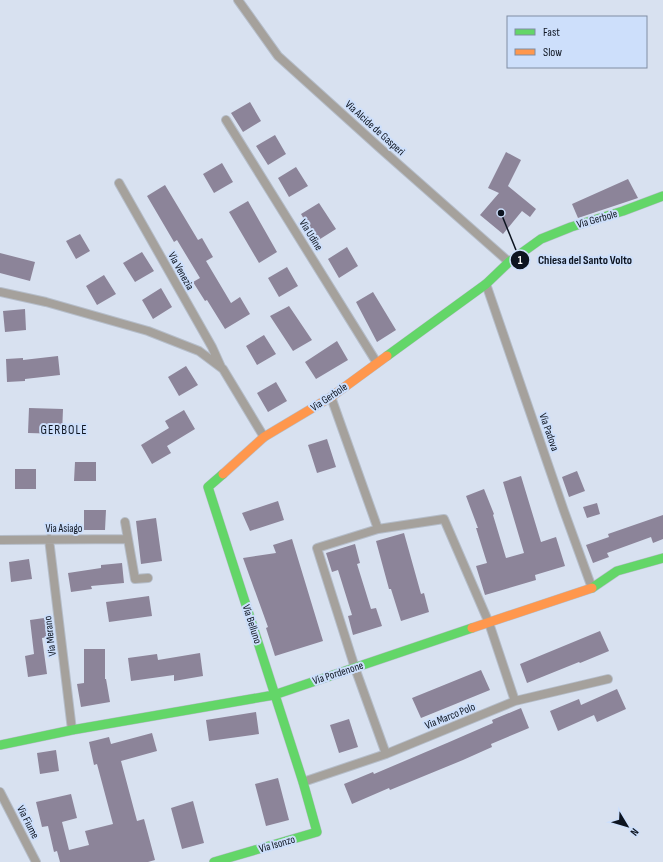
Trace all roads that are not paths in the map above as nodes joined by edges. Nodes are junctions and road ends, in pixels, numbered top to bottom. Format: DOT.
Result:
graph roads {
  1 [pos="238,0"];
  2 [pos="226,120"];
  3 [pos="119,183"];
  4 [pos="663,196"];
  5 [pos="509,262"];
  6 [pos="486,284"];
  7 [pos="0,292"];
  8 [pos="378,363"];
  9 [pos="222,369"];
  10 [pos="331,397"];
  11 [pos="264,437"];
  12 [pos="125,522"];
  13 [pos="378,529"];
  14 [pos="50,539"];
  15 [pos="128,539"];
  16 [pos="0,540"];
  17 [pos="663,558"];
  18 [pos="148,578"];
  19 [pos="592,588"];
  20 [pos="490,623"];
  21 [pos="355,668"];
  22 [pos="608,679"];
  23 [pos="274,695"];
  24 [pos="514,701"];
  25 [pos="72,730"];
  26 [pos="0,745"];
  27 [pos="386,754"];
  28 [pos="303,782"];
  29 [pos="0,792"];
  30 [pos="317,832"];
  31 [pos="36,862"];
  32 [pos="214,862"];
  1 -- 5 [label="street, Via Alcide de Gasperi"];
  2 -- 8 [label="street, Via Udine"];
  3 -- 9 [label="street, Via Venezia"];
  4 -- 5 [label="street, Via Gerbole"];
  5 -- 6 [label="street, Via Gerbole"];
  6 -- 8 [label="street, Via Gerbole"];
  6 -- 19 [label="street, Via Padova"];
  7 -- 9 [label="street"];
  8 -- 10 [label="street, Via Gerbole"];
  9 -- 11 [label="street"];
  10 -- 11 [label="street, Via Gerbole"];
  10 -- 13 [label="street"];
  11 -- 23 [label="street, Via Belluno"];
  12 -- 15 [label="street"];
  13 -- 20 [label="street"];
  13 -- 21 [label="street"];
  14 -- 15 [label="street, Via Asiago"];
  14 -- 16 [label="street, Via Asiago"];
  14 -- 25 [label="street, Via Merano"];
  15 -- 18 [label="street"];
  17 -- 19 [label="street, Via Pordenone"];
  19 -- 20 [label="street, Via Pordenone"];
  20 -- 21 [label="street, Via Pordenone"];
  20 -- 24 [label="street"];
  21 -- 23 [label="street, Via Pordenone"];
  21 -- 27 [label="street"];
  22 -- 24 [label="street, Via Marco Polo"];
  23 -- 25 [label="street, Via Pordenone"];
  23 -- 28 [label="street, Via Belluno"];
  24 -- 27 [label="street, Via Marco Polo"];
  25 -- 26 [label="street, Via Pordenone"];
  27 -- 28 [label="street, Via Marco Polo"];
  28 -- 30 [label="street, Via Belluno"];
  29 -- 31 [label="street, Via Fiume"];
  30 -- 32 [label="street, Via Isonzo"];
}
